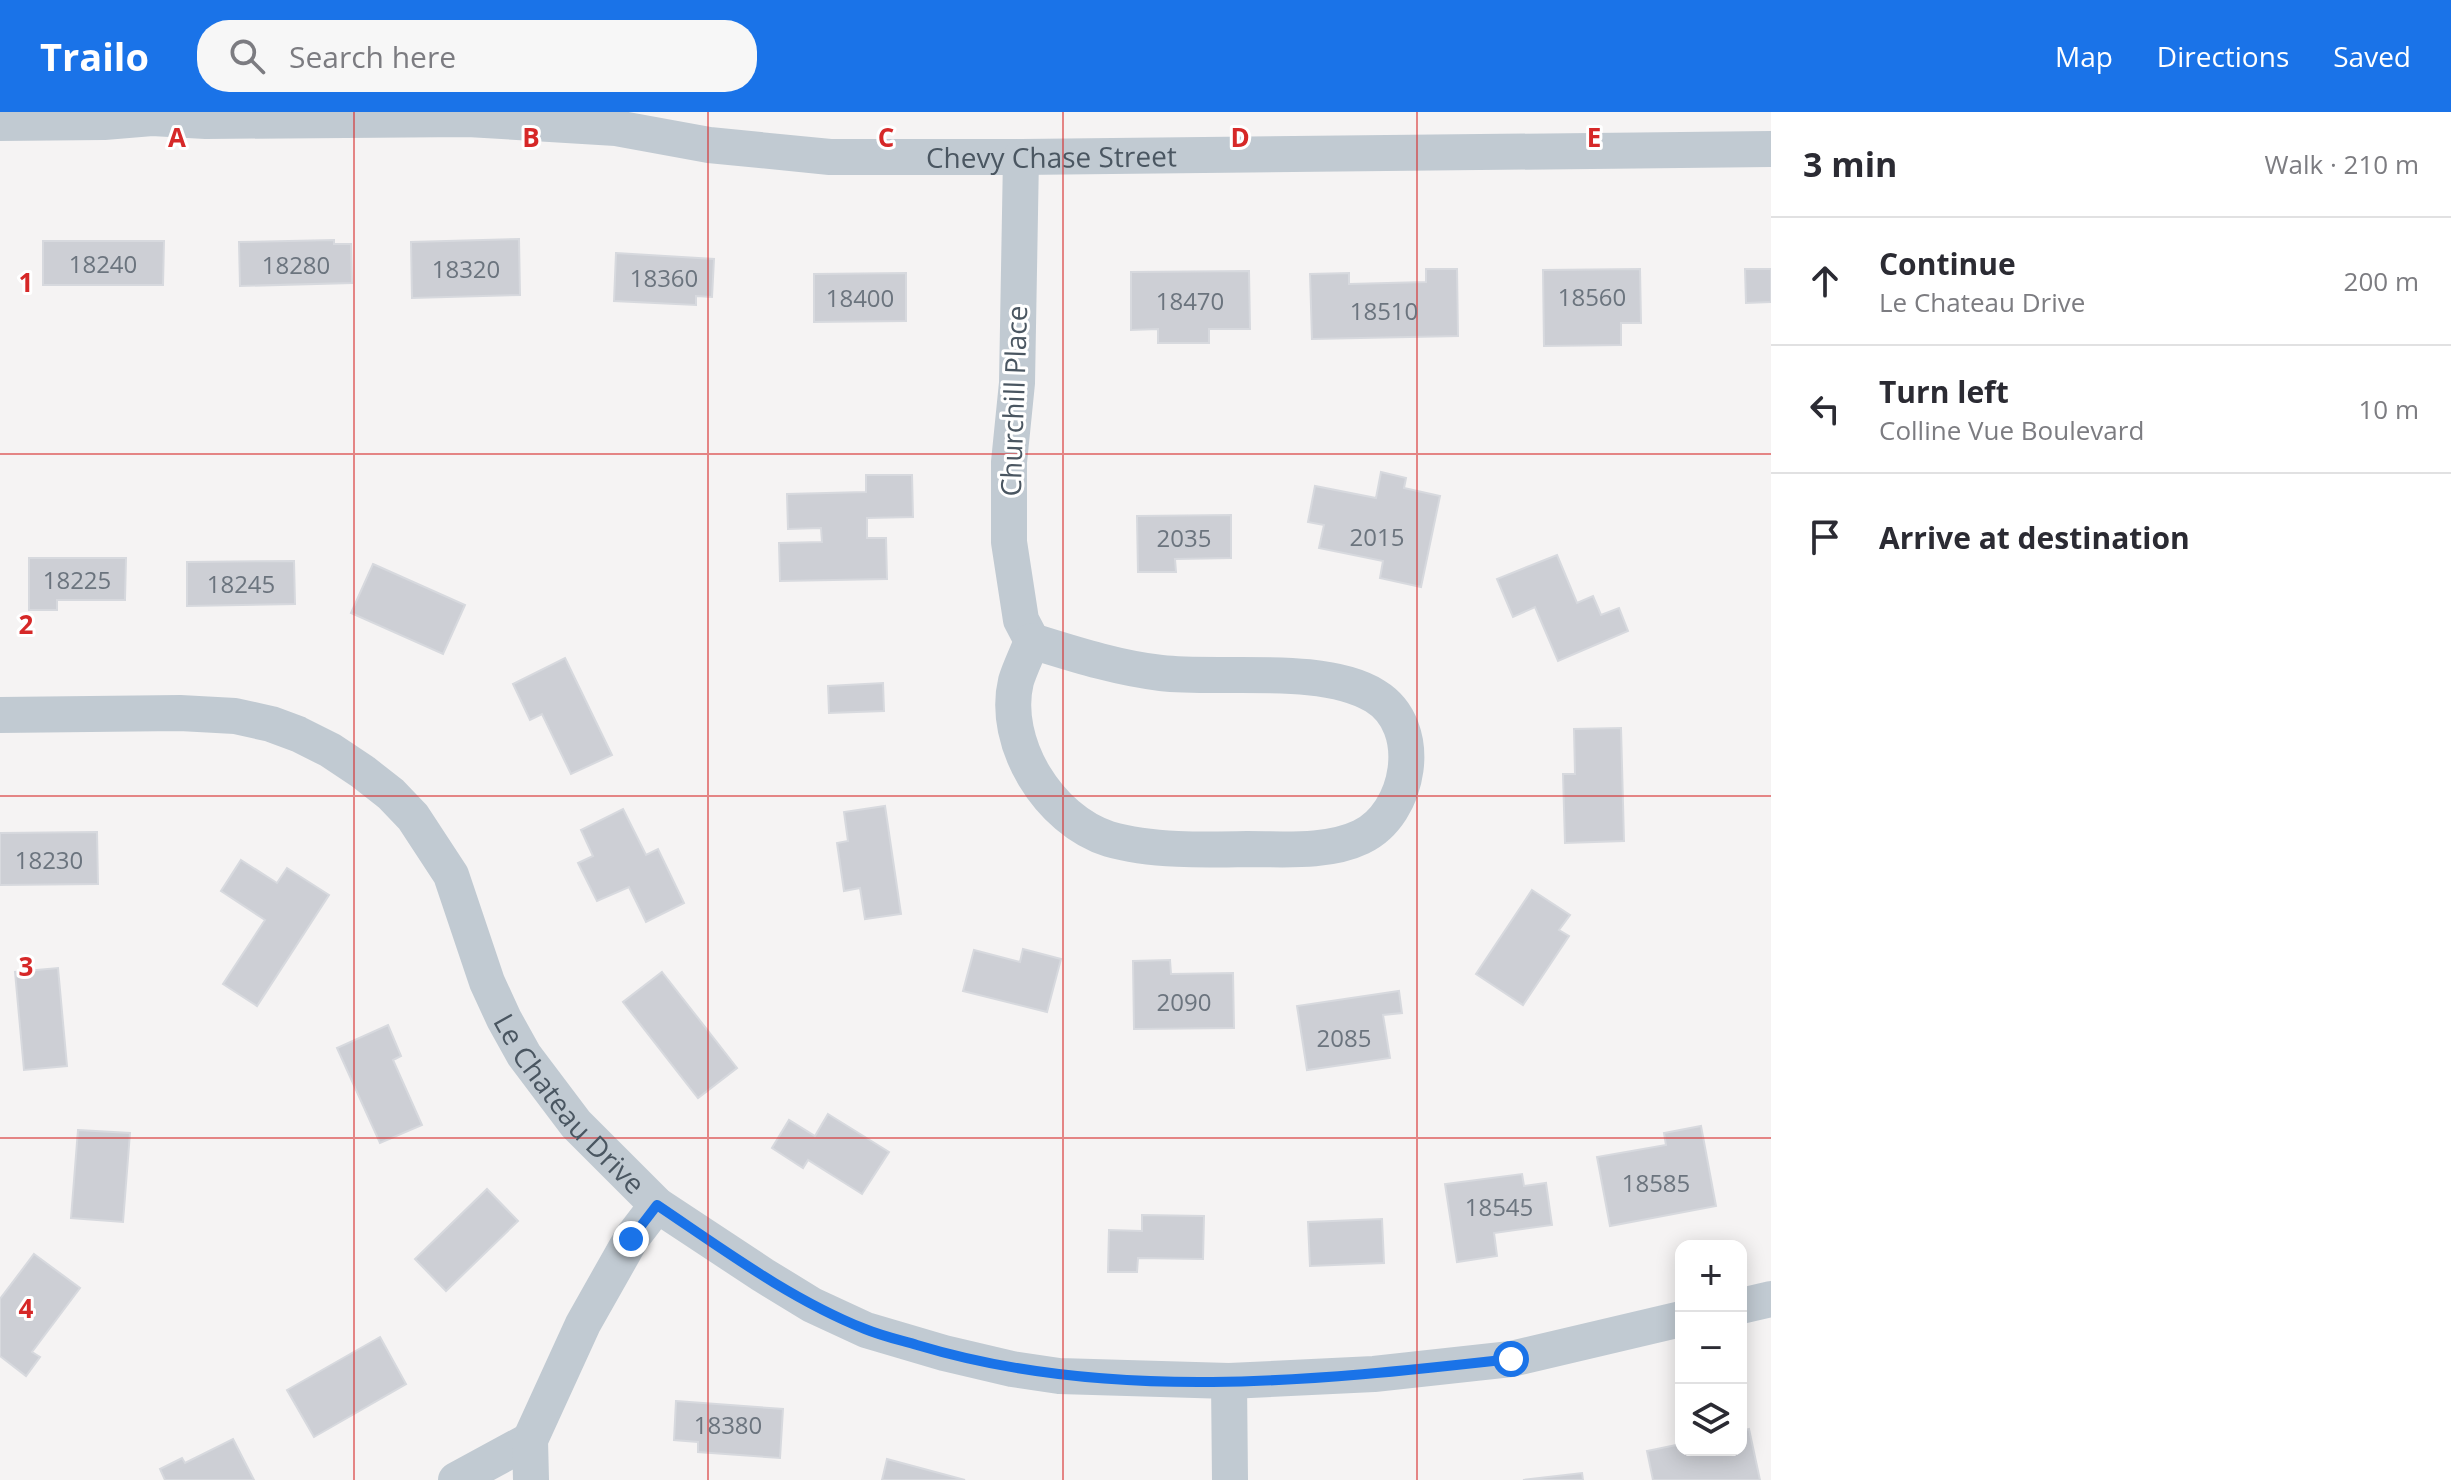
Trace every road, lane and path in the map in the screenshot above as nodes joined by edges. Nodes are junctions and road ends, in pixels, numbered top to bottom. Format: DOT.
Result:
graph roads {
  1 [pos="152,115"];
  2 [pos="0,123"];
  3 [pos="1771,149"];
  4 [pos="1021,157"];
  5 [pos="1032,641"];
  6 [pos="0,715"];
  7 [pos="657,1205"];
  8 [pos="1771,1299"];
  9 [pos="1747,1305"];
  10 [pos="1675,1320"];
  11 [pos="1229,1381"];
  12 [pos="530,1440"];
  13 [pos="456,1480"];
  14 [pos="531,1480"];
  15 [pos="1230,1480"];
  1 -- 2 [label="street, Chevy Chase Street"];
  1 -- 4 [label="street, Chevy Chase Street"];
  3 -- 4 [label="street, Chevy Chase Street"];
  4 -- 5 [label="street, Churchill Place"];
  5 -- 5 [label="street"];
  6 -- 7 [label="street, Le Chateau Drive"];
  7 -- 11 [label="street, Le Chateau Drive"];
  7 -- 12 [label="street"];
  8 -- 9 [label="street"];
  10 -- 11 [label="street, Le Chateau Drive"];
  11 -- 15 [label="street"];
  12 -- 13 [label="street"];
  12 -- 14 [label="street"];
}
